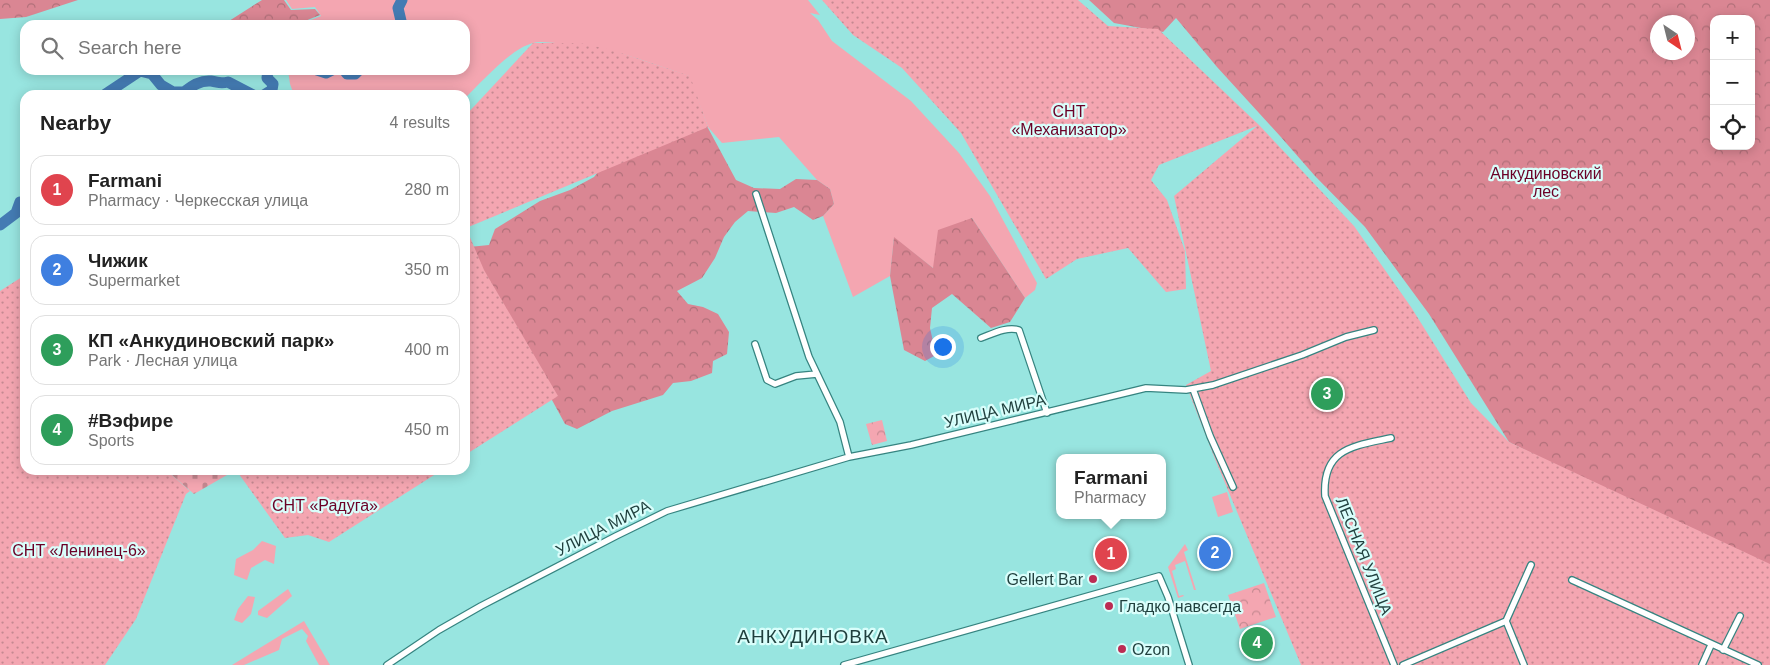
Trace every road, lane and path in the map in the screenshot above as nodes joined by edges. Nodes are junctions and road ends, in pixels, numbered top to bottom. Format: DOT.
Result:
graph roads {
  1 [pos="756,194"];
  2 [pos="1374,330"];
  3 [pos="981,338"];
  4 [pos="755,344"];
  5 [pos="817,374"];
  6 [pos="1193,389"];
  7 [pos="1047,413"];
  8 [pos="1392,438"];
  9 [pos="849,457"];
  10 [pos="1233,487"];
  11 [pos="1531,564"];
  12 [pos="1572,580"];
  13 [pos="1740,616"];
  14 [pos="1506,621"];
  15 [pos="1711,645"];
  16 [pos="1723,650"];
  17 [pos="387,665"];
  18 [pos="844,665"];
  19 [pos="1189,665"];
  20 [pos="1394,665"];
  21 [pos="1404,665"];
  22 [pos="1524,665"];
  23 [pos="1702,665"];
  24 [pos="1758,665"];
  1 -- 5 [label="street"];
  2 -- 6 [label="street, УЛИЦА МИРА"];
  3 -- 7 [label="street"];
  4 -- 5 [label="street"];
  5 -- 9 [label="street"];
  6 -- 7 [label="street, УЛИЦА МИРА"];
  6 -- 10 [label="street"];
  7 -- 9 [label="street, УЛИЦА МИРА"];
  8 -- 20 [label="street, ЛЕСНАЯ УЛИЦА"];
  9 -- 17 [label="street, УЛИЦА МИРА"];
  11 -- 14 [label="street"];
  12 -- 15 [label="street"];
  13 -- 16 [label="street"];
  14 -- 21 [label="street"];
  14 -- 22 [label="street"];
  15 -- 16 [label="street"];
  15 -- 23 [label="street"];
  16 -- 24 [label="street"];
  18 -- 19 [label="street"];
}
